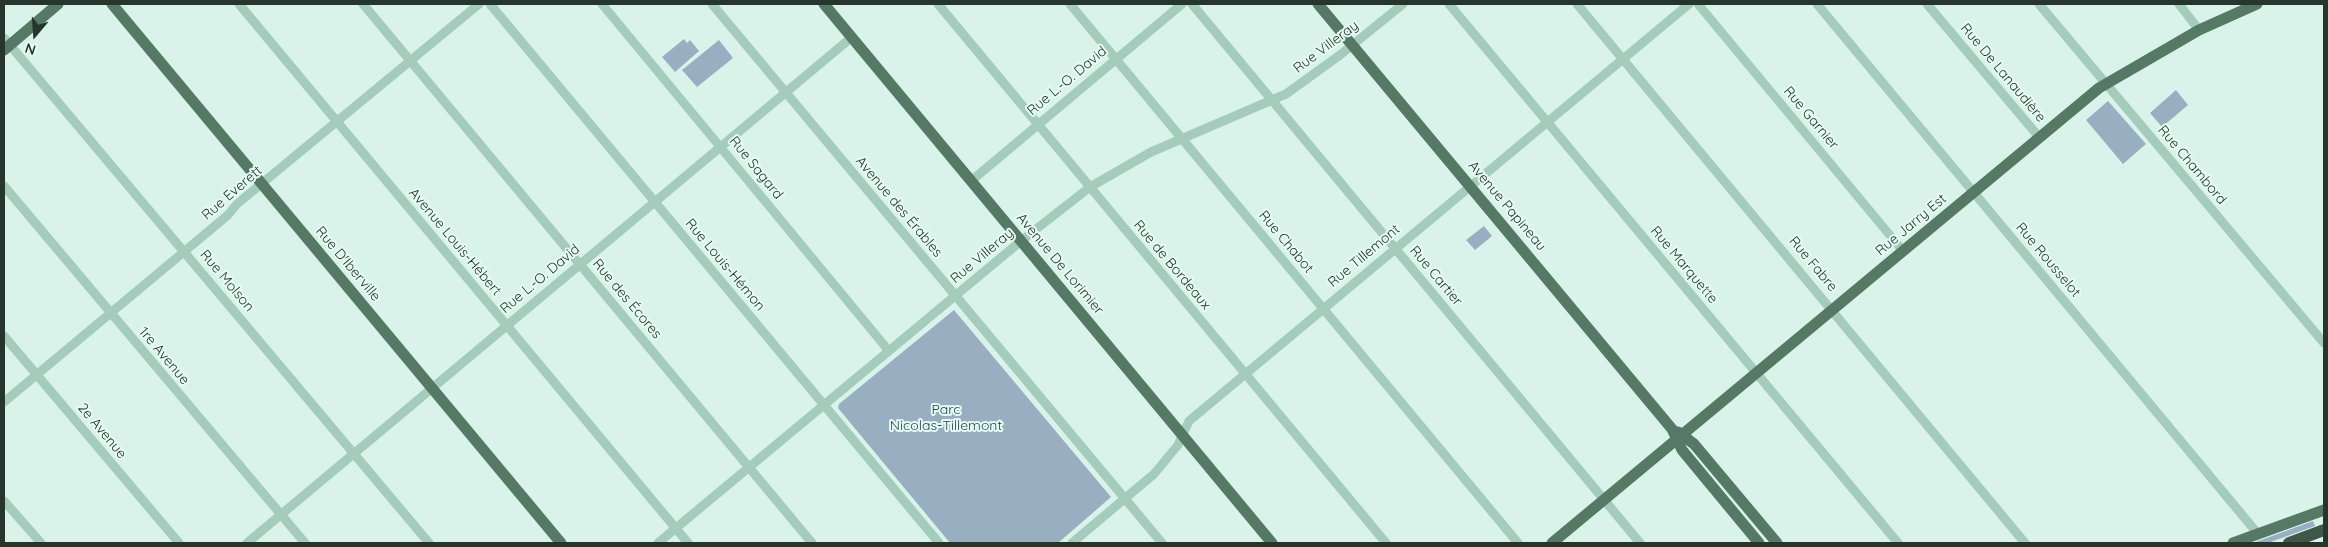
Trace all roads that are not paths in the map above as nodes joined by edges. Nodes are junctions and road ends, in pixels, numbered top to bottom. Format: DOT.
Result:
graph roads {
  1 [pos="58,4"];
  2 [pos="112,4"];
  3 [pos="239,4"];
  4 [pos="364,4"];
  5 [pos="479,4"];
  6 [pos="490,4"];
  7 [pos="602,4"];
  8 [pos="712,4"];
  9 [pos="824,4"];
  10 [pos="938,4"];
  11 [pos="1070,4"];
  12 [pos="1182,4"];
  13 [pos="1192,4"];
  14 [pos="1318,4"];
  15 [pos="1403,4"];
  16 [pos="1450,4"];
  17 [pos="1577,4"];
  18 [pos="1689,4"];
  19 [pos="1698,4"];
  20 [pos="1817,4"];
  21 [pos="1927,4"];
  22 [pos="2039,4"];
  23 [pos="2179,4"];
  24 [pos="2257,4"];
  25 [pos="2199,30"];
  26 [pos="852,37"];
  27 [pos="6,44"];
  28 [pos="1353,45"];
  29 [pos="1116,59"];
  30 [pos="1623,59"];
  31 [pos="411,60"];
  32 [pos="2106,83"];
  33 [pos="786,92"];
  34 [pos="1271,101"];
  35 [pos="337,122"];
  36 [pos="1547,122"];
  37 [pos="1038,124"];
  38 [pos="2039,137"];
  39 [pos="1182,138"];
  40 [pos="721,146"];
  41 [pos="971,181"];
  42 [pos="262,184"];
  43 [pos="4,186"];
  44 [pos="1470,186"];
  45 [pos="1090,187"];
  46 [pos="1974,192"];
  47 [pos="655,202"];
  48 [pos="1021,241"];
  49 [pos="1395,248"];
  50 [pos="1903,251"];
  51 [pos="184,252"];
  52 [pos="580,264"];
  53 [pos="955,296"];
  54 [pos="1323,308"];
  55 [pos="1833,310"];
  56 [pos="110,313"];
  57 [pos="506,325"];
  58 [pos="4,336"];
  59 [pos="2324,343"];
  60 [pos="890,351"];
  61 [pos="1245,373"];
  62 [pos="1756,373"];
  63 [pos="37,375"];
  64 [pos="432,388"];
  65 [pos="4,402"];
  66 [pos="824,405"];
  67 [pos="1182,434"];
  68 [pos="1680,438"];
  69 [pos="354,454"];
  70 [pos="749,468"];
  71 [pos="1125,499"];
  72 [pos="1604,500"];
  73 [pos="4,501"];
  74 [pos="2324,510"];
  75 [pos="281,515"];
  76 [pos="676,529"];
  77 [pos="2324,530"];
  78 [pos="2258,534"];
  79 [pos="41,543"];
  80 [pos="179,543"];
  81 [pos="248,543"];
  82 [pos="304,543"];
  83 [pos="429,543"];
  84 [pos="561,543"];
  85 [pos="658,543"];
  86 [pos="688,543"];
  87 [pos="812,543"];
  88 [pos="939,543"];
  89 [pos="1072,543"];
  90 [pos="1162,543"];
  91 [pos="1272,543"];
  92 [pos="1386,543"];
  93 [pos="1518,543"];
  94 [pos="1552,543"];
  95 [pos="1640,543"];
  96 [pos="1759,543"];
  97 [pos="1777,543"];
  98 [pos="1898,543"];
  99 [pos="2026,543"];
  100 [pos="2233,543"];
  101 [pos="2289,543"];
  1 -- 27 [label="main road"];
  2 -- 42 [label="main road, Rue D'Iberville"];
  3 -- 35 [label="street, Avenue Louis-Hébert"];
  4 -- 31 [label="street, Rue des Écores"];
  5 -- 31 [label="street, Rue Everett"];
  6 -- 47 [label="street, Rue Louis-Hémon"];
  7 -- 40 [label="street, Rue Sagard"];
  8 -- 33 [label="street, Avenue des Érables"];
  9 -- 26 [label="main road, Avenue De Lorimier"];
  10 -- 37 [label="street, Rue de Bordeaux"];
  11 -- 29 [label="street, Rue Chabot"];
  12 -- 29 [label="street, Rue L.-O. David"];
  13 -- 34 [label="street, Rue Cartier"];
  14 -- 28 [label="main road, Avenue Papineau"];
  15 -- 28 [label="street, Rue Villeray"];
  16 -- 36 [label="street, Rue Marquette"];
  17 -- 30 [label="street, Rue Fabre"];
  18 -- 30 [label="street, Rue Tillemont"];
  19 -- 50 [label="street, Rue Garnier"];
  20 -- 46 [label="street, Rue Rousselot"];
  21 -- 38 [label="street, Rue De Lanaudière"];
  22 -- 32 [label="street, Rue Chambord"];
  23 -- 25 [label="street"];
  24 -- 25 [label="main road, Rue Jarry Est"];
  25 -- 32 [label="main road, Rue Jarry Est"];
  26 -- 33 [label="street, Rue L.-O. David"];
  26 -- 41 [label="main road, Avenue De Lorimier"];
  27 -- 51 [label="street, Rue Molson"];
  28 -- 34 [label="street, Rue Villeray"];
  28 -- 44 [label="main road, Avenue Papineau"];
  29 -- 37 [label="street, Rue L.-O. David"];
  29 -- 39 [label="street, Rue Chabot"];
  30 -- 36 [label="street, Rue Tillemont"];
  30 -- 55 [label="street, Rue Fabre"];
  31 -- 35 [label="street, Rue Everett"];
  31 -- 52 [label="street, Rue des Écores"];
  32 -- 38 [label="main road, Rue Jarry Est"];
  32 -- 59 [label="street, Rue Chambord"];
  33 -- 40 [label="street, Rue L.-O. David"];
  33 -- 53 [label="street, Avenue des Érables"];
  34 -- 39 [label="street, Rue Villeray"];
  34 -- 49 [label="street, Rue Cartier"];
  35 -- 42 [label="street, Rue Everett"];
  35 -- 57 [label="street, Avenue Louis-Hébert"];
  36 -- 44 [label="street, Rue Tillemont"];
  36 -- 62 [label="street, Rue Marquette"];
  37 -- 41 [label="street, Rue L.-O. David"];
  37 -- 45 [label="street, Rue de Bordeaux"];
  38 -- 46 [label="main road, Rue Jarry Est"];
  39 -- 45 [label="street, Rue Villeray"];
  39 -- 54 [label="street, Rue Chabot"];
  40 -- 47 [label="street, Rue L.-O. David"];
  40 -- 60 [label="street, Rue Sagard"];
  41 -- 48 [label="main road, Avenue De Lorimier"];
  42 -- 51 [label="street, Rue Everett"];
  42 -- 64 [label="main road, Rue D'Iberville"];
  43 -- 56 [label="street, 1re Avenue"];
  44 -- 49 [label="street, Rue Tillemont"];
  44 -- 68 [label="main road, Avenue Papineau"];
  45 -- 48 [label="street, Rue Villeray"];
  45 -- 61 [label="street, Rue de Bordeaux"];
  46 -- 50 [label="main road, Rue Jarry Est"];
  46 -- 78 [label="street, Rue Rousselot"];
  47 -- 52 [label="street, Rue L.-O. David"];
  47 -- 66 [label="street, Rue Louis-Hémon"];
  48 -- 53 [label="street, Rue Villeray"];
  48 -- 67 [label="main road, Avenue De Lorimier"];
  49 -- 54 [label="street, Rue Tillemont"];
  49 -- 72 [label="street, Rue Cartier"];
  50 -- 55 [label="main road, Rue Jarry Est"];
  51 -- 56 [label="street, Rue Everett"];
  51 -- 69 [label="street, Rue Molson"];
  52 -- 57 [label="street, Rue L.-O. David"];
  52 -- 70 [label="street, Rue des Écores"];
  53 -- 60 [label="street, Rue Villeray"];
  53 -- 71 [label="street, Avenue des Érables"];
  54 -- 61 [label="street, Rue Tillemont"];
  54 -- 93 [label="street, Rue Chabot"];
  55 -- 62 [label="main road, Rue Jarry Est"];
  55 -- 99 [label="street, Rue Fabre"];
  56 -- 63 [label="street, Rue Everett"];
  56 -- 75 [label="street, 1re Avenue"];
  57 -- 64 [label="street, Rue L.-O. David"];
  57 -- 76 [label="street, Avenue Louis-Hébert"];
  58 -- 63 [label="street, 2e Avenue"];
  60 -- 66 [label="street, Rue Villeray"];
  61 -- 67 [label="street, Rue Tillemont"];
  61 -- 92 [label="street, Rue de Bordeaux"];
  62 -- 68 [label="main road, Rue Jarry Est"];
  62 -- 98 [label="street, Rue Marquette"];
  63 -- 65 [label="street, Rue Everett"];
  63 -- 80 [label="street, 2e Avenue"];
  64 -- 69 [label="street, Rue L.-O. David"];
  64 -- 84 [label="main road, Rue D'Iberville"];
  66 -- 70 [label="street, Rue Villeray"];
  66 -- 88 [label="street, Rue Louis-Hémon"];
  67 -- 71 [label="street, Rue Tillemont"];
  67 -- 91 [label="main road, Avenue De Lorimier"];
  68 -- 72 [label="main road, Rue Jarry Est"];
  68 -- 96 [label="main road, Avenue Papineau"];
  68 -- 97 [label="main road, Avenue Papineau"];
  69 -- 75 [label="street, Rue L.-O. David"];
  69 -- 83 [label="street, Rue Molson"];
  70 -- 76 [label="street, Rue Villeray"];
  70 -- 87 [label="street, Rue des Écores"];
  71 -- 89 [label="street, Rue Tillemont"];
  71 -- 90 [label="street, Avenue des Érables"];
  72 -- 94 [label="main road, Rue Jarry Est"];
  72 -- 95 [label="street, Rue Cartier"];
  73 -- 79 [label="street"];
  74 -- 78 [label="main road"];
  75 -- 81 [label="street, Rue L.-O. David"];
  75 -- 82 [label="street, 1re Avenue"];
  76 -- 85 [label="street, Rue Villeray"];
  76 -- 86 [label="street, Avenue Louis-Hébert"];
  77 -- 101 [label="highway"];
  78 -- 100 [label="main road"];
}
